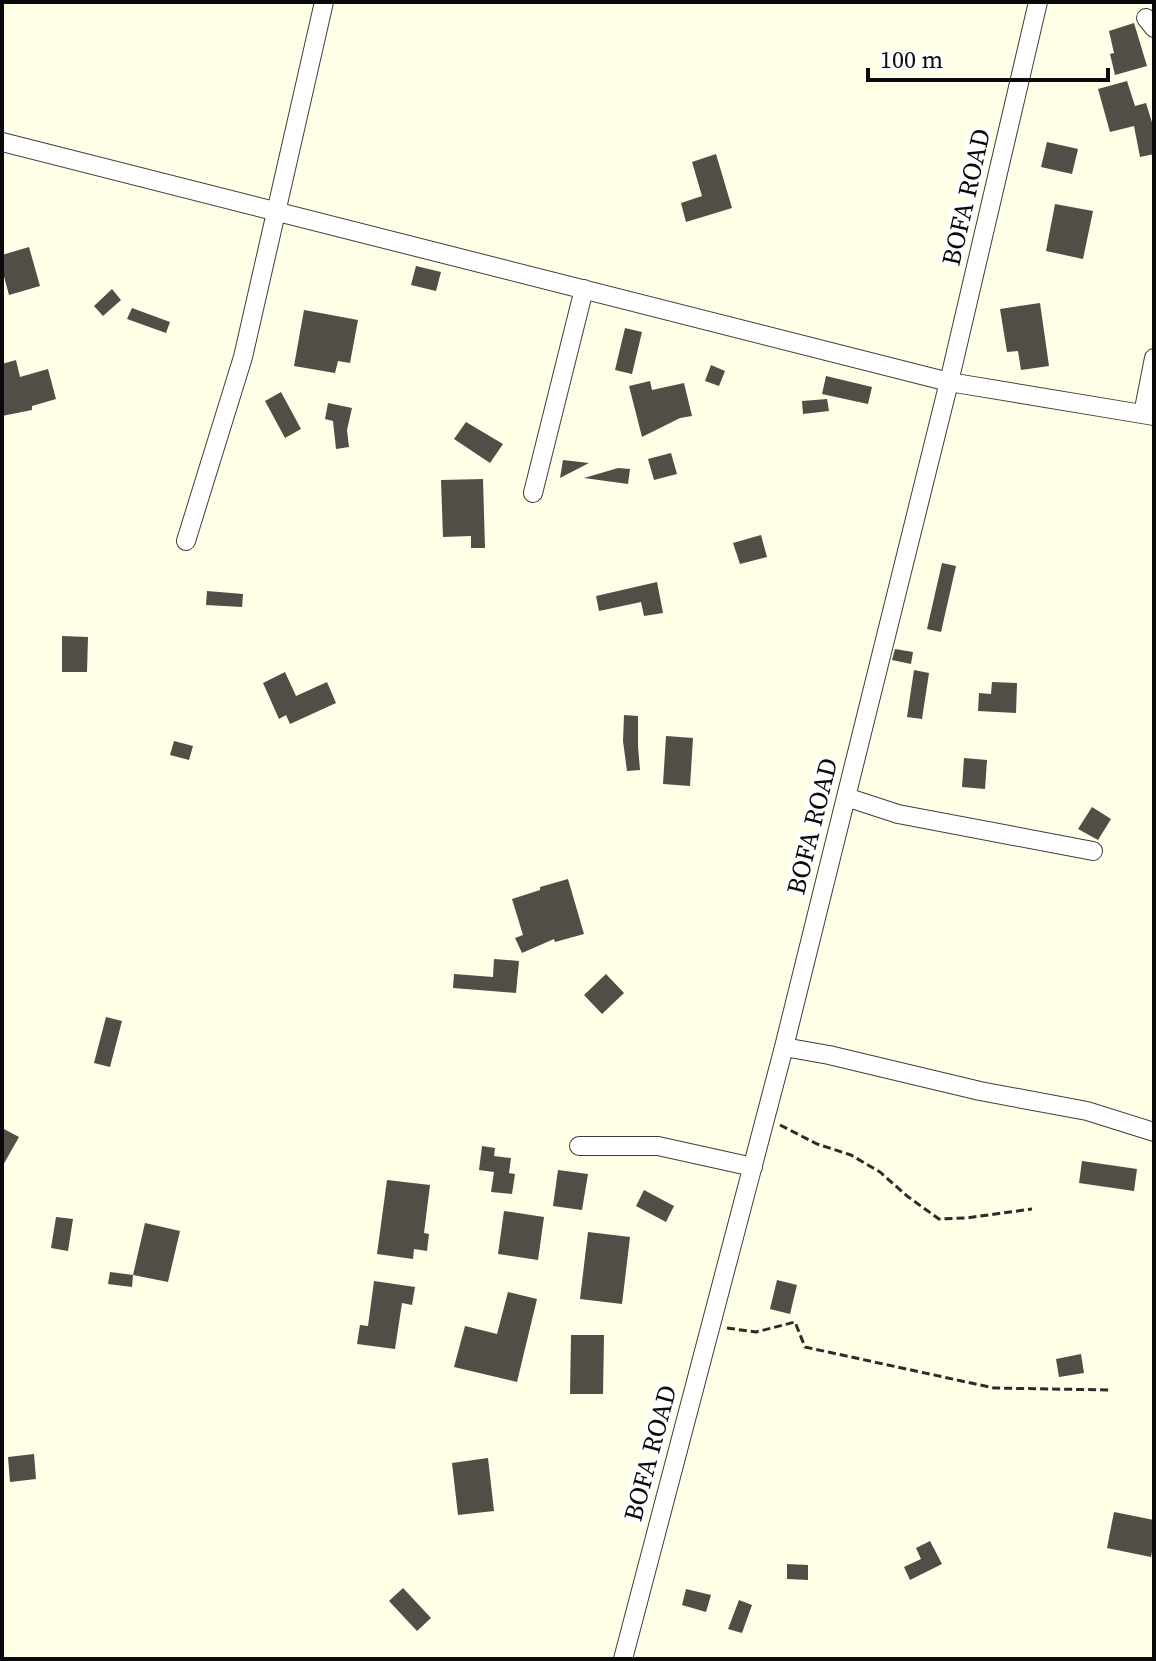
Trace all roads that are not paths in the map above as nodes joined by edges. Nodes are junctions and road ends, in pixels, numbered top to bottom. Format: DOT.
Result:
graph roads {
  1 [pos="324,2"];
  2 [pos="1038,2"];
  3 [pos="2,142"];
  4 [pos="277,212"];
  5 [pos="584,289"];
  6 [pos="1154,358"];
  7 [pos="949,382"];
  8 [pos="1148,415"];
  9 [pos="533,493"];
  10 [pos="186,541"];
  11 [pos="846,797"];
  12 [pos="1093,851"];
  13 [pos="784,1047"];
  14 [pos="1154,1132"];
  15 [pos="579,1146"];
  16 [pos="753,1167"];
  17 [pos="623,1659"];
  1 -- 4 [label="street"];
  2 -- 7 [label="street, BOFA ROAD"];
  3 -- 4 [label="street"];
  4 -- 5 [label="street"];
  4 -- 10 [label="street"];
  5 -- 7 [label="street"];
  5 -- 9 [label="street"];
  6 -- 8 [label="street"];
  7 -- 8 [label="street"];
  7 -- 11 [label="street, BOFA ROAD"];
  11 -- 12 [label="street"];
  11 -- 13 [label="street, BOFA ROAD"];
  13 -- 14 [label="street"];
  13 -- 16 [label="street, BOFA ROAD"];
  15 -- 16 [label="street"];
  16 -- 17 [label="street, BOFA ROAD"];
}
